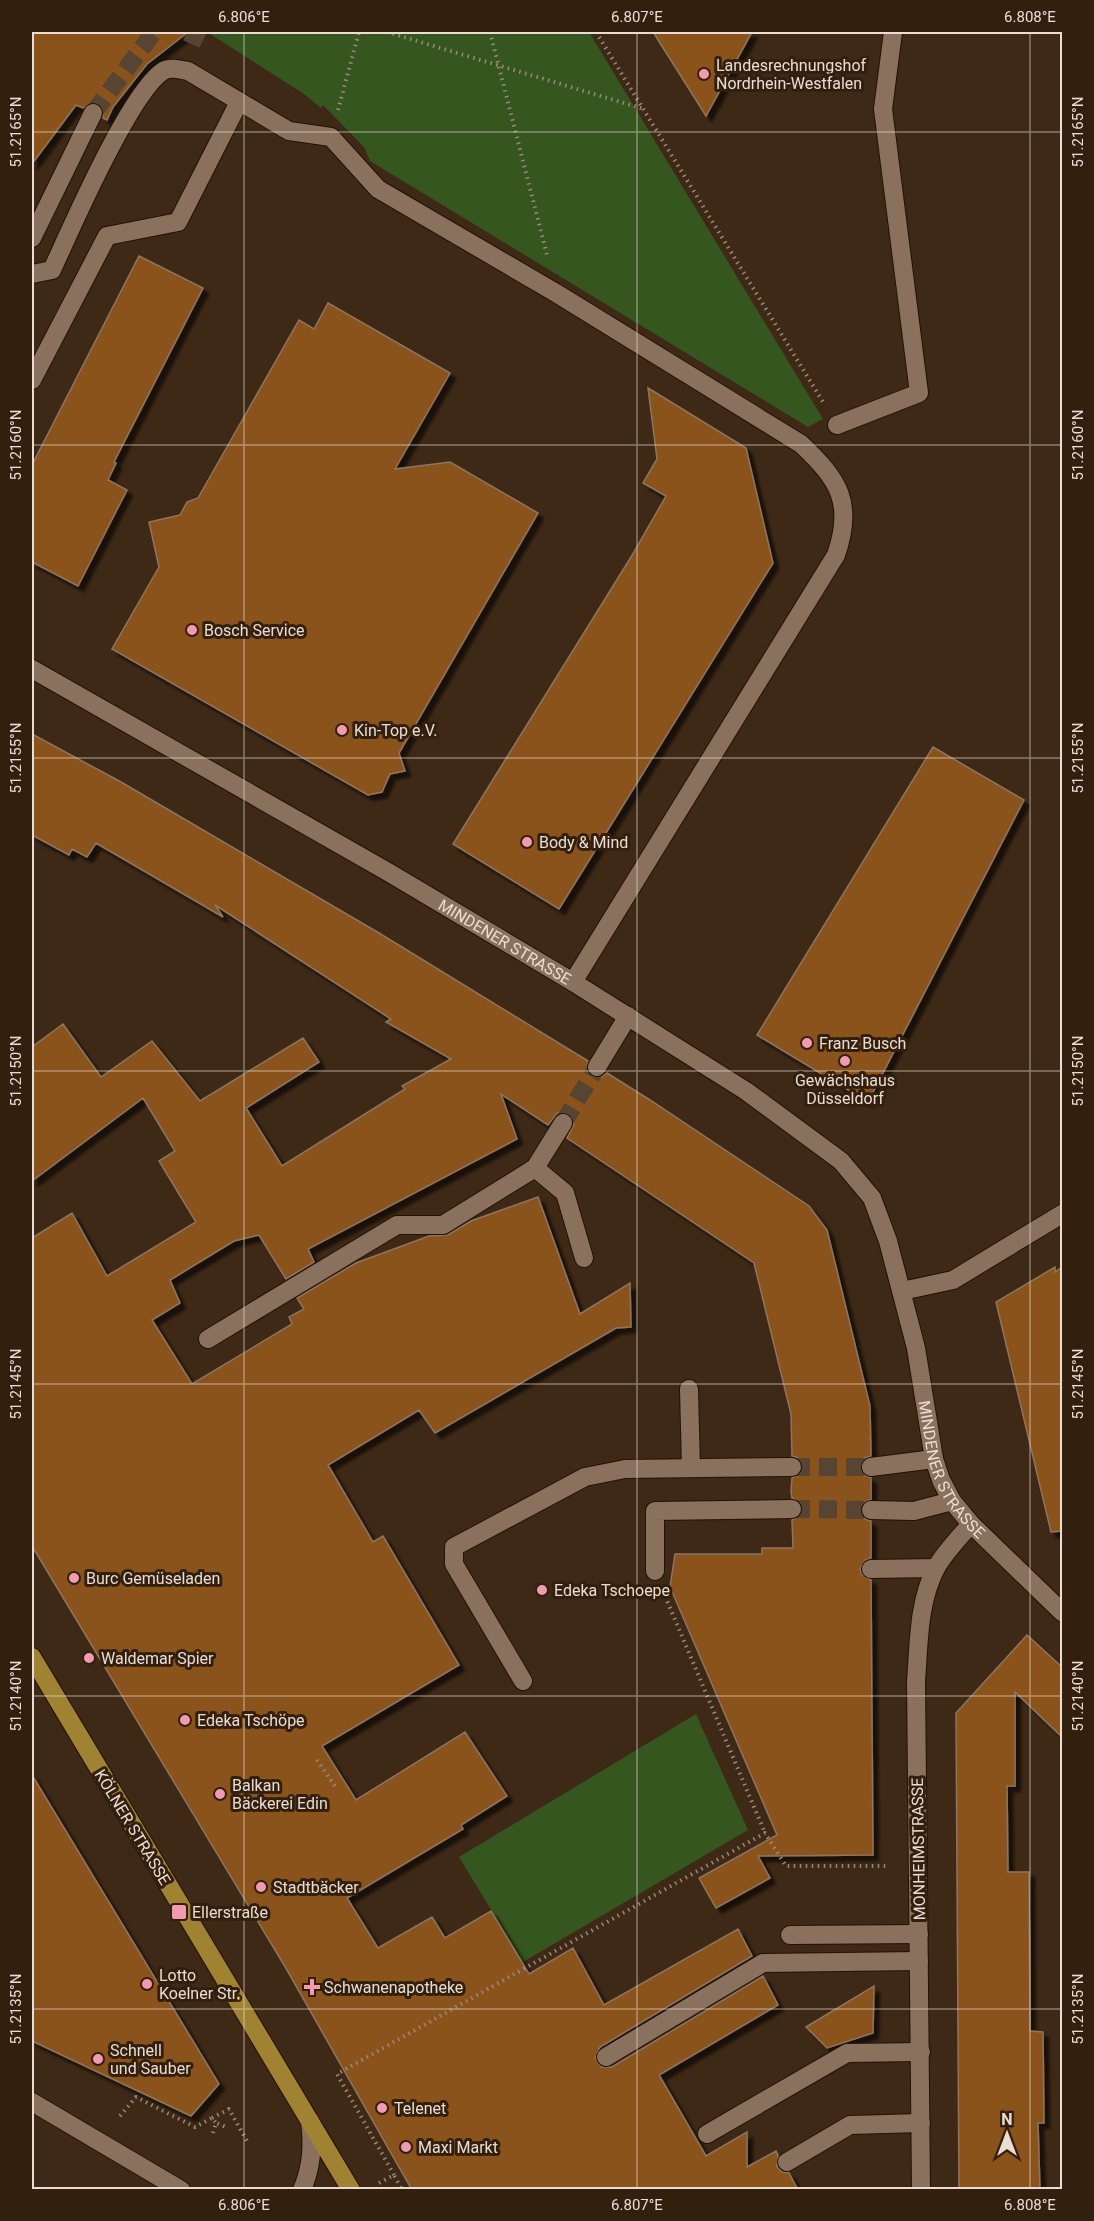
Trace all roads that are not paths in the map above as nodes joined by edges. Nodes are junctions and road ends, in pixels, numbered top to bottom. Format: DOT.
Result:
graph roads {
  1 [pos="893,32"];
  2 [pos="239,102"];
  3 [pos="93,113"];
  4 [pos="32,238"];
  5 [pos="32,274"];
  6 [pos="32,380"];
  7 [pos="837,425"];
  8 [pos="32,669"];
  9 [pos="573,982"];
  10 [pos="628,1016"];
  11 [pos="597,1067"];
  12 [pos="563,1123"];
  13 [pos="535,1168"];
  14 [pos="1062,1214"];
  15 [pos="584,1258"];
  16 [pos="902,1291"];
  17 [pos="208,1339"];
  18 [pos="689,1389"];
  19 [pos="934,1459"];
  20 [pos="792,1467"];
  21 [pos="871,1467"];
  22 [pos="691,1468"];
  23 [pos="952,1501"];
  24 [pos="792,1509"];
  25 [pos="871,1510"];
  26 [pos="971,1524"];
  27 [pos="936,1568"];
  28 [pos="871,1569"];
  29 [pos="655,1571"];
  30 [pos="1062,1612"];
  31 [pos="32,1657"];
  32 [pos="523,1681"];
  33 [pos="919,1934"];
  34 [pos="790,1935"];
  35 [pos="920,1961"];
  36 [pos="921,2052"];
  37 [pos="606,2057"];
  38 [pos="32,2102"];
  39 [pos="310,2121"];
  40 [pos="921,2123"];
  41 [pos="707,2134"];
  42 [pos="787,2162"];
  43 [pos="181,2190"];
  44 [pos="302,2190"];
  45 [pos="351,2190"];
  46 [pos="921,2190"];
  1 -- 7 [label="street"];
  2 -- 5 [label="street"];
  2 -- 6 [label="street"];
  2 -- 9 [label="street"];
  3 -- 4 [label="street"];
  8 -- 9 [label="street, MINDENER STRASSE"];
  9 -- 10 [label="street, MINDENER STRASSE"];
  10 -- 11 [label="street"];
  10 -- 16 [label="street, MINDENER STRASSE"];
  12 -- 13 [label="street"];
  13 -- 15 [label="street"];
  13 -- 17 [label="street"];
  14 -- 16 [label="street"];
  16 -- 19 [label="street, MINDENER STRASSE"];
  18 -- 22 [label="street"];
  19 -- 21 [label="street"];
  19 -- 23 [label="street, MINDENER STRASSE"];
  20 -- 22 [label="street"];
  22 -- 32 [label="street"];
  23 -- 25 [label="street"];
  23 -- 26 [label="street, MINDENER STRASSE"];
  24 -- 29 [label="street"];
  26 -- 27 [label="street, MONHEIMSTRASSE"];
  26 -- 30 [label="street, MINDENER STRASSE"];
  27 -- 28 [label="street"];
  27 -- 33 [label="street, MONHEIMSTRASSE"];
  31 -- 39 [label="main road, KÖLNER STRASSE"];
  33 -- 34 [label="street"];
  33 -- 35 [label="street, MONHEIMSTRASSE"];
  35 -- 36 [label="street, MONHEIMSTRASSE"];
  35 -- 37 [label="street"];
  36 -- 40 [label="street, MONHEIMSTRASSE"];
  36 -- 41 [label="street"];
  38 -- 43 [label="street"];
  39 -- 44 [label="street, KÖLNER STRASSE"];
  39 -- 45 [label="main road, KÖLNER STRASSE"];
  40 -- 42 [label="street"];
  40 -- 46 [label="street, MONHEIMSTRASSE"];
}
